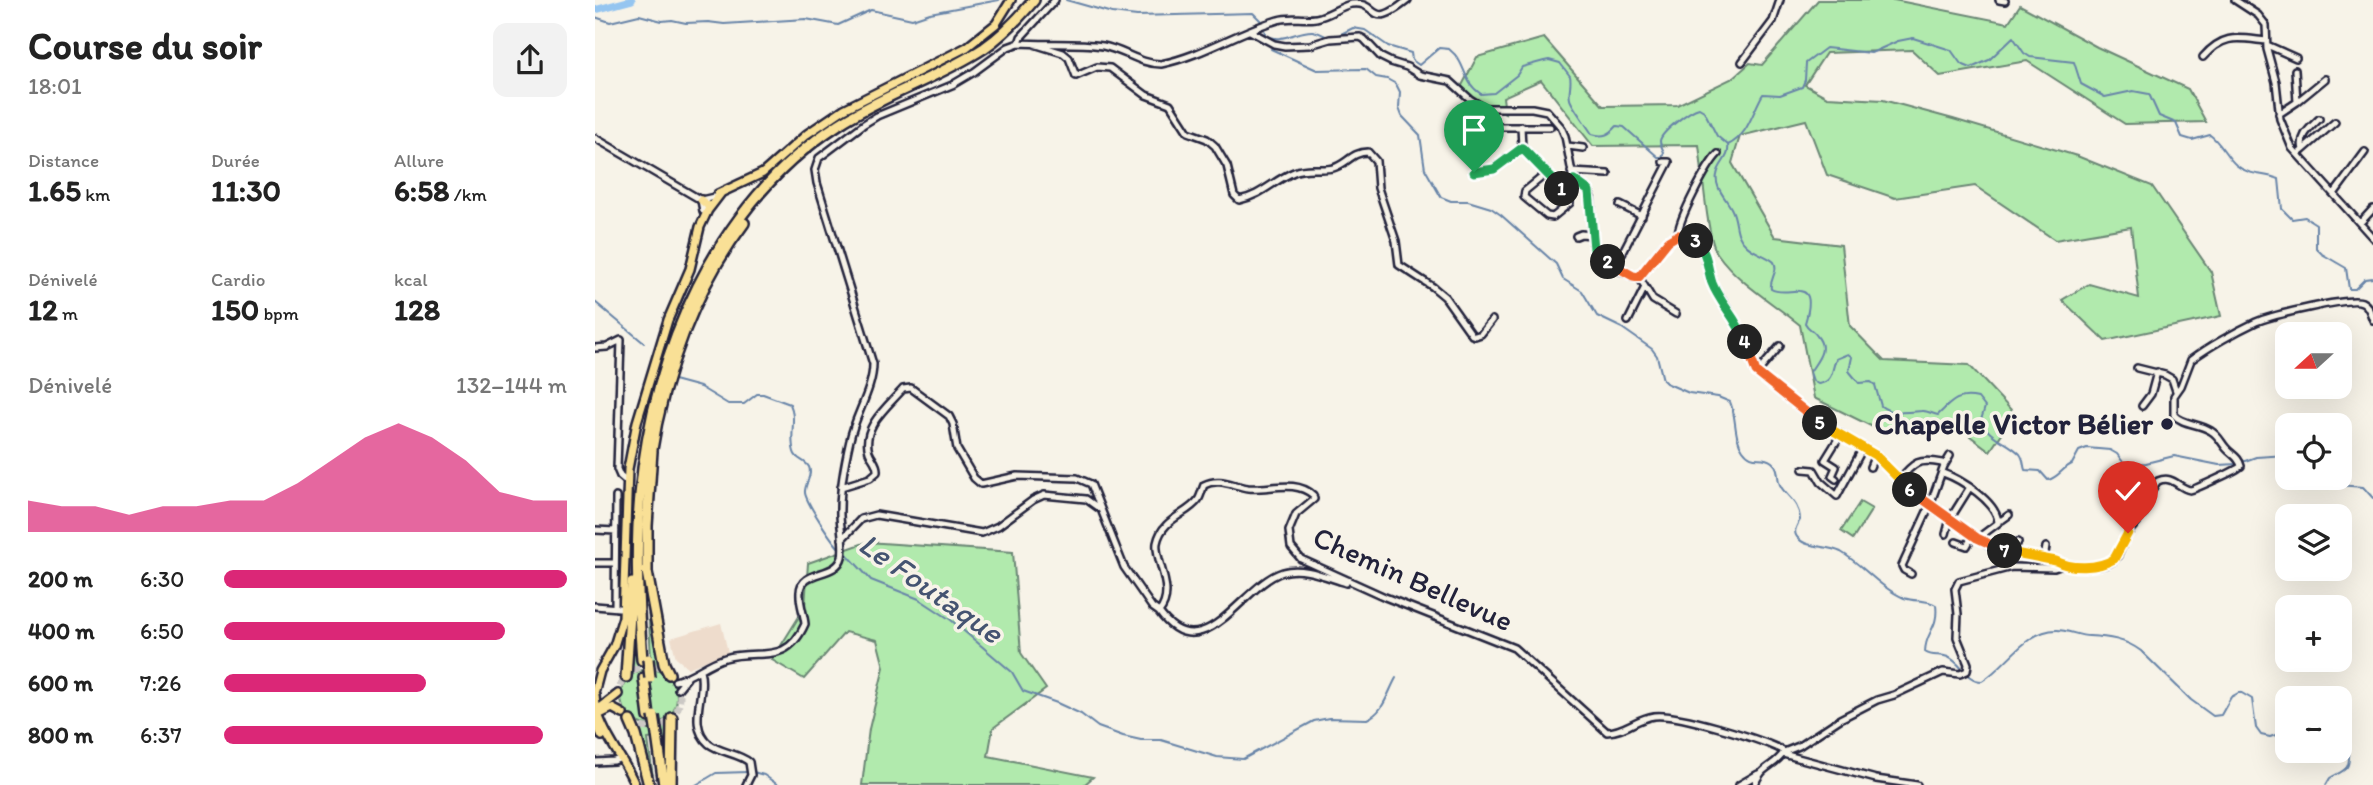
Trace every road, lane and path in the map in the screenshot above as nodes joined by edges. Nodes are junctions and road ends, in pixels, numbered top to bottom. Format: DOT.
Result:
graph roads {
  1 [pos="1011,0"];
  2 [pos="1034,0"];
  3 [pos="1041,0"];
  4 [pos="1055,0"];
  5 [pos="1408,0"];
  6 [pos="1780,0"];
  7 [pos="2235,0"];
  8 [pos="1250,31"];
  9 [pos="1020,43"];
  10 [pos="2267,43"];
  11 [pos="1034,44"];
  12 [pos="2203,57"];
  13 [pos="2296,58"];
  14 [pos="1741,62"];
  15 [pos="2295,70"];
  16 [pos="2325,79"];
  17 [pos="2297,102"];
  18 [pos="2279,114"];
  19 [pos="2319,119"];
  20 [pos="2335,122"];
  21 [pos="1521,126"];
  22 [pos="1499,127"];
  23 [pos="1550,127"];
  24 [pos="595,138"];
  25 [pos="1568,146"];
  26 [pos="1522,148"];
  27 [pos="1583,148"];
  28 [pos="2300,152"];
  29 [pos="2365,152"];
  30 [pos="1718,154"];
  31 [pos="1663,162"];
  32 [pos="1553,168"];
  33 [pos="1494,169"];
  34 [pos="1474,172"];
  35 [pos="1571,172"];
  36 [pos="1608,174"];
  37 [pos="1548,175"];
  38 [pos="1499,176"];
  39 [pos="1574,180"];
  40 [pos="1564,190"];
  41 [pos="2334,194"];
  42 [pos="710,201"];
  43 [pos="1619,205"];
  44 [pos="2373,209"];
  45 [pos="1642,216"];
  46 [pos="2360,223"];
  47 [pos="1592,235"];
  48 [pos="1678,235"];
  49 [pos="1576,236"];
  50 [pos="2373,238"];
  51 [pos="694,251"];
  52 [pos="1615,267"];
  53 [pos="1639,277"];
  54 [pos="1644,289"];
  55 [pos="1676,314"];
  56 [pos="1492,320"];
  57 [pos="2373,320"];
  58 [pos="1628,321"];
  59 [pos="1780,345"];
  60 [pos="595,348"];
  61 [pos="2137,368"];
  62 [pos="2157,372"];
  63 [pos="1758,373"];
  64 [pos="2176,391"];
  65 [pos="2142,406"];
  66 [pos="1841,434"];
  67 [pos="652,448"];
  68 [pos="1863,448"];
  69 [pos="1875,455"];
  70 [pos="1950,456"];
  71 [pos="1870,467"];
  72 [pos="1803,469"];
  73 [pos="1943,470"];
  74 [pos="1836,479"];
  75 [pos="1899,480"];
  76 [pos="627,482"];
  77 [pos="1970,486"];
  78 [pos="841,487"];
  79 [pos="640,497"];
  80 [pos="617,498"];
  81 [pos="1930,505"];
  82 [pos="1103,511"];
  83 [pos="2009,515"];
  84 [pos="1950,519"];
  85 [pos="1998,520"];
  86 [pos="595,530"];
  87 [pos="616,531"];
  88 [pos="1946,534"];
  89 [pos="1975,536"];
  90 [pos="841,540"];
  91 [pos="624,541"];
  92 [pos="1956,542"];
  93 [pos="2018,542"];
  94 [pos="2046,547"];
  95 [pos="2011,552"];
  96 [pos="2044,559"];
  97 [pos="595,563"];
  98 [pos="615,563"];
  99 [pos="2062,565"];
  100 [pos="1911,574"];
  101 [pos="1374,592"];
  102 [pos="595,606"];
  103 [pos="617,608"];
  104 [pos="1159,612"];
  105 [pos="614,638"];
  106 [pos="645,659"];
  107 [pos="700,670"];
  108 [pos="595,672"];
  109 [pos="626,677"];
  110 [pos="672,677"];
  111 [pos="687,678"];
  112 [pos="678,689"];
  113 [pos="618,694"];
  114 [pos="595,695"];
  115 [pos="609,702"];
  116 [pos="598,715"];
  117 [pos="627,718"];
  118 [pos="672,718"];
  119 [pos="654,735"];
  120 [pos="1783,753"];
  121 [pos="621,758"];
  122 [pos="595,762"];
  123 [pos="1760,772"];
  124 [pos="635,785"];
  125 [pos="649,785"];
  126 [pos="658,785"];
  127 [pos="664,785"];
  128 [pos="671,785"];
  129 [pos="746,785"];
  130 [pos="1739,785"];
  131 [pos="1755,785"];
  132 [pos="1917,785"];
  1 -- 42 [label="main road"];
  2 -- 79 [label="highway"];
  3 -- 67 [label="highway"];
  4 -- 9 [label="street"];
  5 -- 8 [label="street"];
  6 -- 14 [label="street"];
  7 -- 10 [label="street"];
  8 -- 11 [label="street"];
  8 -- 25 [label="street"];
  9 -- 11 [label="street"];
  9 -- 78 [label="street"];
  10 -- 12 [label="street"];
  10 -- 13 [label="street"];
  10 -- 18 [label="street"];
  11 -- 56 [label="street"];
  15 -- 17 [label="street"];
  16 -- 17 [label="street"];
  17 -- 18 [label="street"];
  18 -- 28 [label="street"];
  19 -- 28 [label="street"];
  20 -- 28 [label="street"];
  21 -- 22 [label="street"];
  21 -- 23 [label="street"];
  21 -- 26 [label="street"];
  24 -- 42 [label="street"];
  25 -- 27 [label="street"];
  25 -- 35 [label="street"];
  26 -- 33 [label="street"];
  26 -- 37 [label="street"];
  28 -- 41 [label="street"];
  29 -- 41 [label="street"];
  30 -- 48 [label="street"];
  31 -- 45 [label="street"];
  32 -- 37 [label="street"];
  33 -- 34 [label="street"];
  33 -- 38 [label="street"];
  35 -- 36 [label="street"];
  35 -- 39 [label="street"];
  37 -- 40 [label="street"];
  37 -- 40 [label="street"];
  39 -- 40 [label="street"];
  39 -- 47 [label="street"];
  41 -- 46 [label="street"];
  42 -- 51 [label="main road"];
  42 -- 51 [label="main road"];
  43 -- 45 [label="street"];
  44 -- 46 [label="street"];
  45 -- 52 [label="street"];
  46 -- 50 [label="street"];
  47 -- 49 [label="street"];
  47 -- 52 [label="street"];
  48 -- 53 [label="street"];
  48 -- 63 [label="street"];
  51 -- 76 [label="main road"];
  52 -- 53 [label="street"];
  53 -- 54 [label="street"];
  54 -- 55 [label="street"];
  54 -- 58 [label="street"];
  57 -- 64 [label="street"];
  59 -- 63 [label="street"];
  60 -- 76 [label="street"];
  61 -- 62 [label="street"];
  62 -- 64 [label="street"];
  62 -- 65 [label="street"];
  63 -- 66 [label="street"];
  64 -- 99 [label="street"];
  66 -- 68 [label="street"];
  66 -- 74 [label="street"];
  67 -- 106 [label="highway"];
  67 -- 110 [label="highway"];
  68 -- 69 [label="street"];
  68 -- 72 [label="street"];
  69 -- 71 [label="street"];
  69 -- 75 [label="street"];
  70 -- 73 [label="street"];
  73 -- 75 [label="street"];
  73 -- 77 [label="street"];
  73 -- 81 [label="street"];
  75 -- 81 [label="street"];
  76 -- 91 [label="main road"];
  77 -- 84 [label="street"];
  77 -- 85 [label="street"];
  78 -- 82 [label="street"];
  78 -- 90 [label="street"];
  79 -- 106 [label="highway"];
  79 -- 109 [label="highway"];
  80 -- 87 [label="street"];
  81 -- 84 [label="street"];
  81 -- 100 [label="street"];
  82 -- 90 [label="street"];
  82 -- 104 [label="street"];
  83 -- 85 [label="street"];
  84 -- 88 [label="street"];
  84 -- 89 [label="street"];
  85 -- 89 [label="street"];
  86 -- 87 [label="street"];
  87 -- 98 [label="street"];
  89 -- 92 [label="street"];
  89 -- 95 [label="street"];
  90 -- 107 [label="street"];
  91 -- 103 [label="main road"];
  91 -- 105 [label="main road"];
  93 -- 95 [label="street"];
  94 -- 96 [label="street"];
  95 -- 96 [label="street"];
  96 -- 99 [label="street"];
  97 -- 98 [label="street"];
  98 -- 103 [label="street"];
  99 -- 120 [label="street"];
  101 -- 104 [label="street"];
  101 -- 104 [label="street, Chemin Bellevue"];
  101 -- 120 [label="street, Chemin Bellevue"];
  102 -- 103 [label="street"];
  103 -- 105 [label="main road"];
  105 -- 108 [label="main road"];
  105 -- 114 [label="main road"];
  106 -- 119 [label="highway, bridge"];
  107 -- 111 [label="street"];
  107 -- 129 [label="street"];
  110 -- 111 [label="street"];
  111 -- 112 [label="street"];
  113 -- 115 [label="main road"];
  114 -- 115 [label="main road"];
  114 -- 116 [label="main road"];
  115 -- 116 [label="main road"];
  116 -- 117 [label="main road"];
  116 -- 121 [label="main road"];
  116 -- 121 [label="main road"];
  117 -- 125 [label="highway"];
  118 -- 128 [label="highway"];
  119 -- 126 [label="highway"];
  119 -- 127 [label="highway"];
  120 -- 123 [label="street"];
  120 -- 132 [label="street"];
  121 -- 122 [label="street"];
  121 -- 124 [label="main road"];
  123 -- 130 [label="street"];
  123 -- 131 [label="street"];
}
